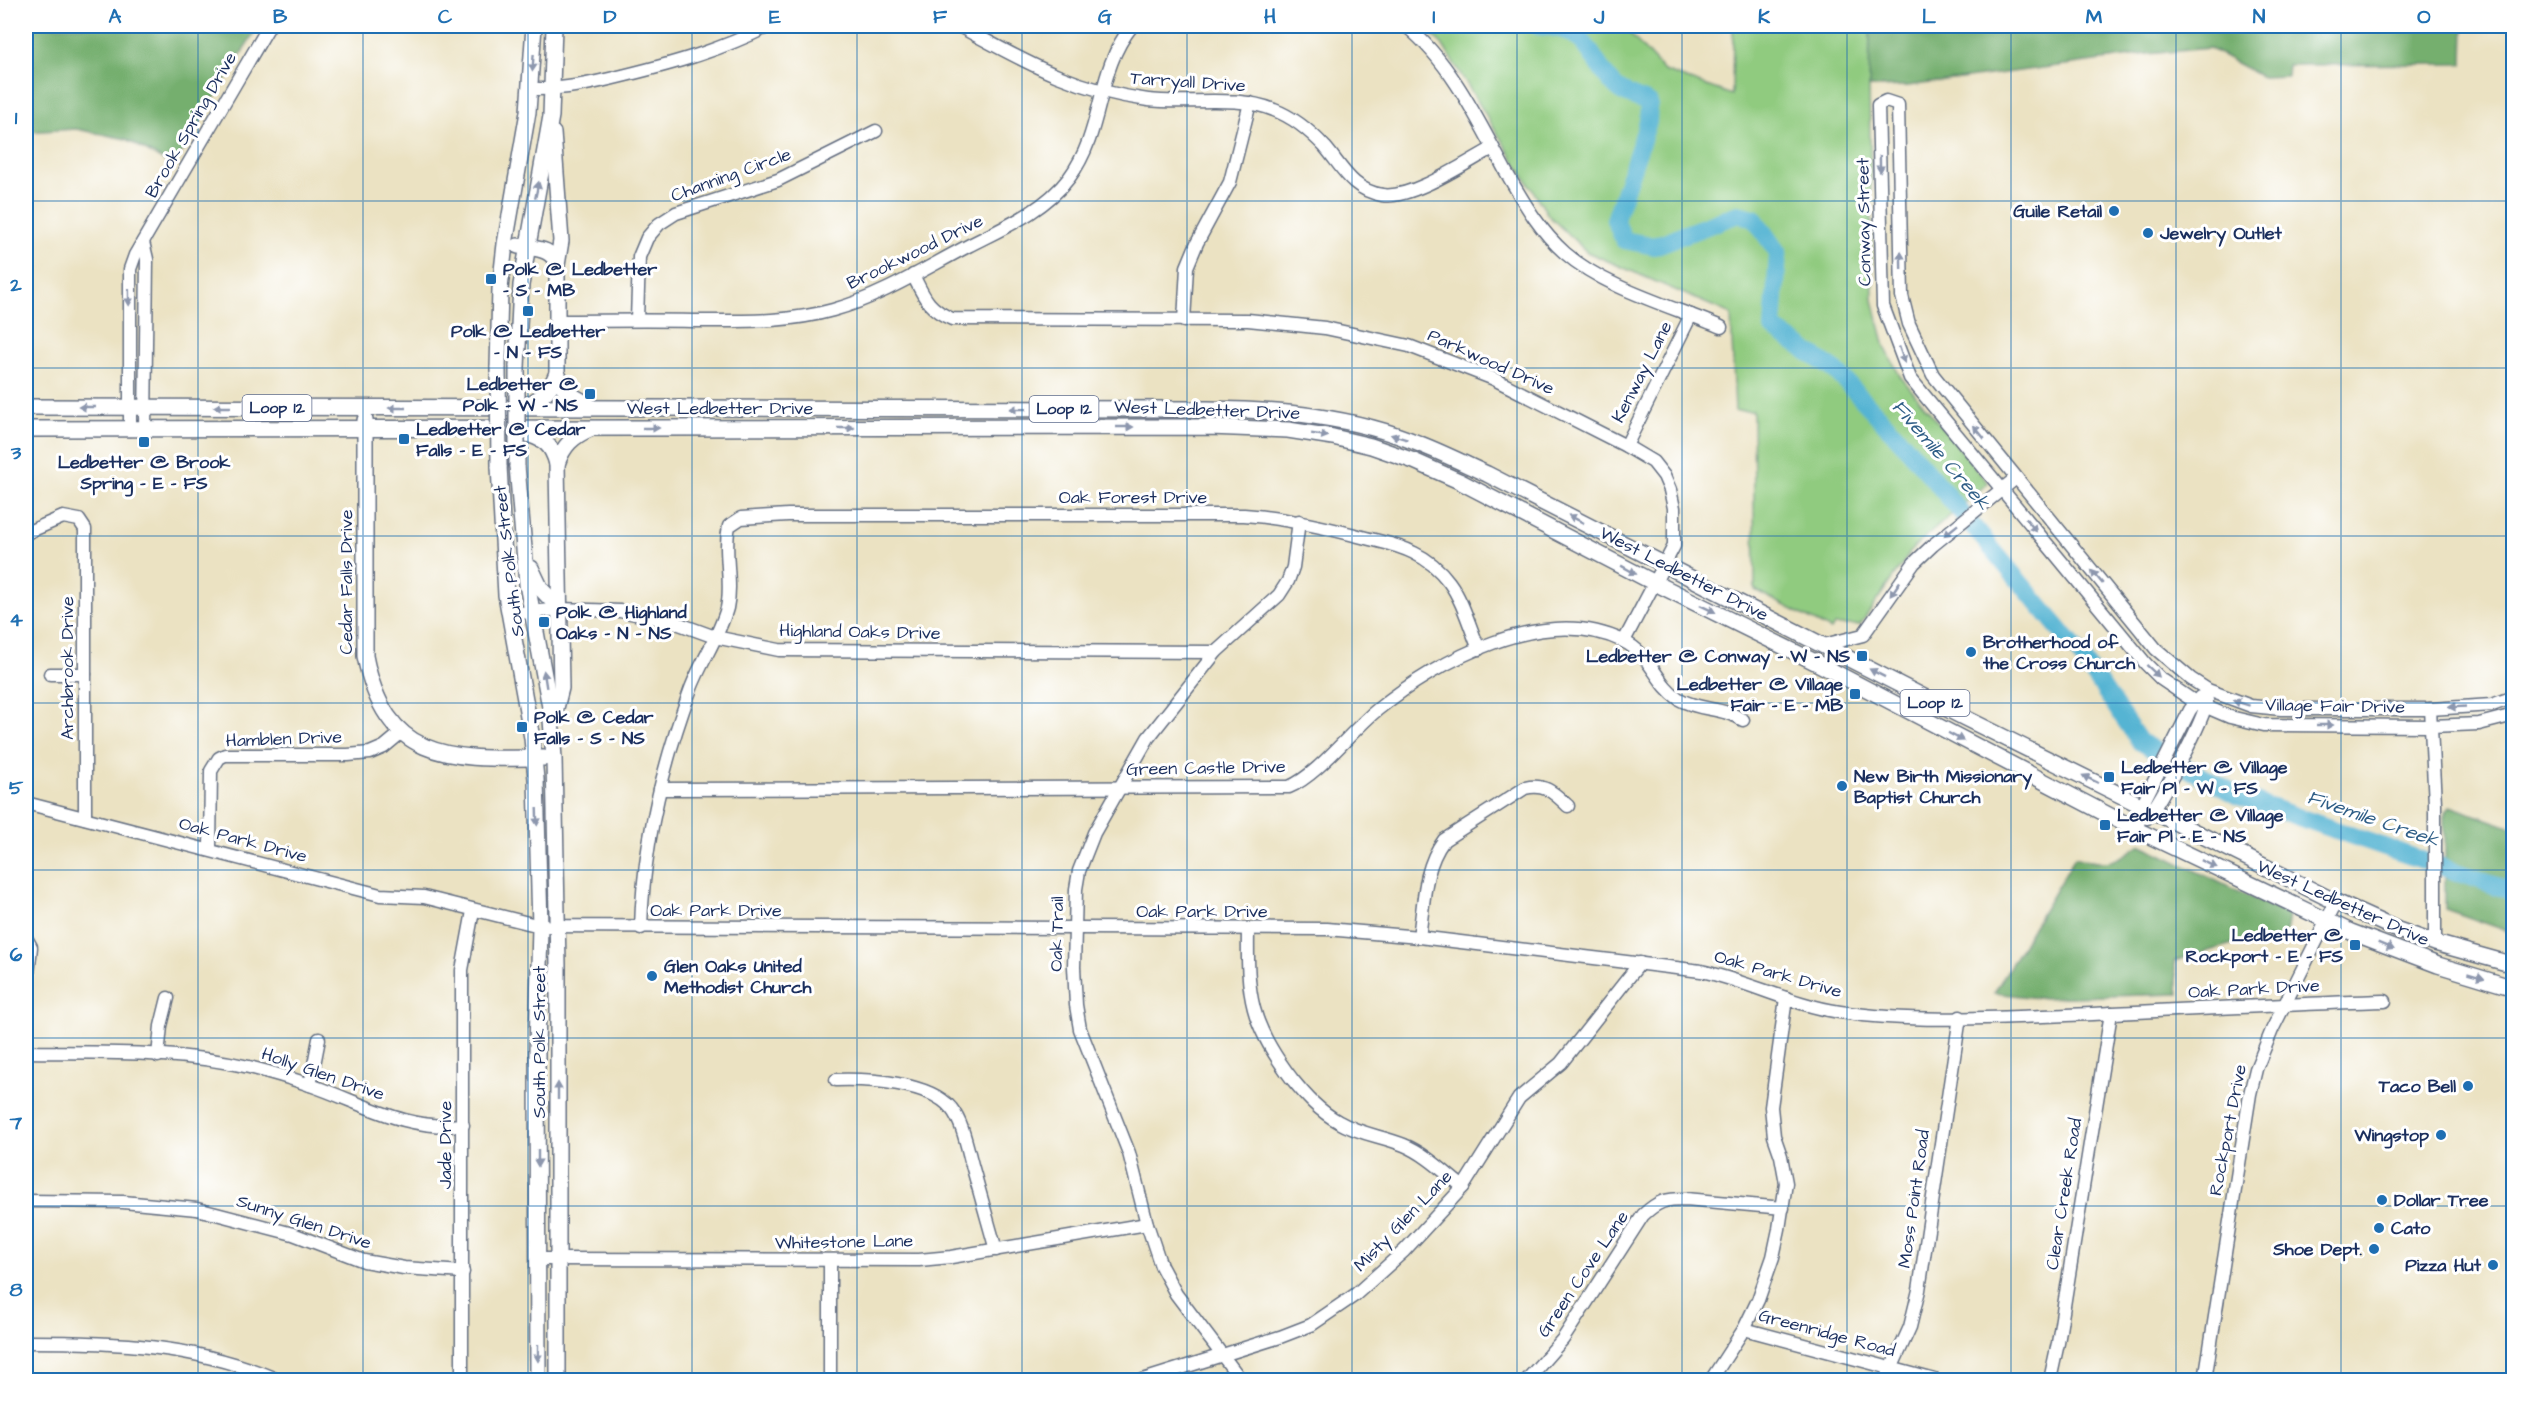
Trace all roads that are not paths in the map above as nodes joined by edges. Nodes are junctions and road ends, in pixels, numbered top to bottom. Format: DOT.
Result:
graph roads {
  1 [pos="269,26"];
  2 [pos="534,26"];
  3 [pos="554,26"];
  4 [pos="769,26"];
  5 [pos="959,26"];
  6 [pos="1132,26"];
  7 [pos="1406,26"];
  8 [pos="531,89"];
  9 [pos="552,90"];
  10 [pos="1103,92"];
  11 [pos="1250,103"];
  12 [pos="551,116"];
  13 [pos="876,131"];
  14 [pos="1493,148"];
  15 [pos="144,242"];
  16 [pos="505,244"];
  17 [pos="526,247"];
  18 [pos="557,265"];
  19 [pos="913,275"];
  20 [pos="1691,315"];
  21 [pos="637,320"];
  22 [pos="557,321"];
  23 [pos="1184,321"];
  24 [pos="1721,327"];
  25 [pos="557,373"];
  26 [pos="29,406"];
  27 [pos="138,407"];
  28 [pos="593,407"];
  29 [pos="365,408"];
  30 [pos="523,408"];
  31 [pos="724,408"];
  32 [pos="1208,409"];
  33 [pos="1209,427"];
  34 [pos="505,428"];
  35 [pos="593,428"];
  36 [pos="724,428"];
  37 [pos="26,429"];
  38 [pos="137,429"];
  39 [pos="364,429"];
  40 [pos="68,430"];
  41 [pos="26,440"];
  42 [pos="1626,446"];
  43 [pos="557,464"];
  44 [pos="2016,478"];
  45 [pos="2001,489"];
  46 [pos="1299,521"];
  47 [pos="26,533"];
  48 [pos="525,554"];
  49 [pos="1666,564"];
  50 [pos="1655,583"];
  51 [pos="560,609"];
  52 [pos="532,611"];
  53 [pos="510,614"];
  54 [pos="715,637"];
  55 [pos="1624,641"];
  56 [pos="1824,645"];
  57 [pos="1479,649"];
  58 [pos="1216,652"];
  59 [pos="50,674"];
  60 [pos="85,674"];
  61 [pos="2208,690"];
  62 [pos="2514,697"];
  63 [pos="2198,709"];
  64 [pos="2430,709"];
  65 [pos="2514,715"];
  66 [pos="1743,720"];
  67 [pos="552,725"];
  68 [pos="2431,726"];
  69 [pos="402,732"];
  70 [pos="534,758"];
  71 [pos="554,758"];
  72 [pos="1118,788"];
  73 [pos="660,789"];
  74 [pos="2151,801"];
  75 [pos="26,803"];
  76 [pos="1568,806"];
  77 [pos="85,818"];
  78 [pos="2137,830"];
  79 [pos="210,850"];
  80 [pos="2336,902"];
  81 [pos="473,911"];
  82 [pos="2326,920"];
  83 [pos="540,926"];
  84 [pos="558,927"];
  85 [pos="641,928"];
  86 [pos="1075,929"];
  87 [pos="1248,929"];
  88 [pos="1419,937"];
  89 [pos="26,938"];
  90 [pos="2435,943"];
  91 [pos="1640,963"];
  92 [pos="2514,965"];
  93 [pos="2514,988"];
  94 [pos="26,993"];
  95 [pos="168,998"];
  96 [pos="1786,998"];
  97 [pos="2385,1001"];
  98 [pos="2286,1006"];
  99 [pos="2110,1013"];
  100 [pos="1960,1017"];
  101 [pos="319,1039"];
  102 [pos="558,1048"];
  103 [pos="537,1049"];
  104 [pos="26,1052"];
  105 [pos="158,1056"];
  106 [pos="836,1080"];
  107 [pos="310,1085"];
  108 [pos="463,1125"];
  109 [pos="1463,1187"];
  110 [pos="26,1200"];
  111 [pos="1783,1208"];
  112 [pos="1147,1224"];
  113 [pos="996,1250"];
  114 [pos="538,1259"];
  115 [pos="559,1259"];
  116 [pos="830,1261"];
  117 [pos="463,1272"];
  118 [pos="1744,1329"];
  119 [pos="26,1342"];
  120 [pos="1223,1355"];
  121 [pos="1890,1375"];
  122 [pos="278,1380"];
  123 [pos="462,1380"];
  124 [pos="538,1380"];
  125 [pos="558,1380"];
  126 [pos="830,1380"];
  127 [pos="1143,1380"];
  128 [pos="1241,1380"];
  129 [pos="1527,1380"];
  130 [pos="1712,1380"];
  131 [pos="1935,1380"];
  132 [pos="2050,1380"];
  133 [pos="2205,1380"];
  1 -- 15 [label="street, Brook Spring Drive"];
  2 -- 8 [label="main road, South Polk Street, one-way"];
  3 -- 9 [label="main road, South Polk Street"];
  4 -- 9 [label="street"];
  5 -- 10 [label="street, Tarryall Drive"];
  6 -- 10 [label="street, Brookwood Drive"];
  7 -- 14 [label="street"];
  8 -- 9 [label="street"];
  8 -- 16 [label="main road, South Polk Street"];
  9 -- 12 [label="main road, South Polk Street"];
  10 -- 11 [label="street, Tarryall Drive"];
  10 -- 19 [label="street, Brookwood Drive"];
  11 -- 14 [label="street, Tarryall Drive"];
  11 -- 23 [label="street"];
  17 -- 12 [label="main road, South Polk Street, one-way"];
  12 -- 18 [label="main road"];
  13 -- 21 [label="street, Channing Circle"];
  14 -- 20 [label="street"];
  15 -- 27 [label="street, Brook Spring Drive"];
  15 -- 27 [label="street, Brook Spring Drive, one-way"];
  16 -- 17 [label="main road"];
  16 -- 53 [label="main road, South Polk Street, bridge"];
  17 -- 18 [label="main road"];
  17 -- 48 [label="main road, South Polk Street, bridge"];
  18 -- 22 [label="main road"];
  19 -- 21 [label="street, Brookwood Drive"];
  19 -- 23 [label="street, Parkwood Drive"];
  20 -- 24 [label="street"];
  20 -- 42 [label="street, Kenway Lane"];
  21 -- 22 [label="street, Brookwood Drive"];
  22 -- 25 [label="main road"];
  23 -- 42 [label="street, Parkwood Drive"];
  25 -- 28 [label="main road"];
  25 -- 30 [label="main road"];
  27 -- 26 [label="main road, West Ledbetter Drive / Loop 12, one-way"];
  29 -- 27 [label="main road, West Ledbetter Drive / Loop 12, one-way"];
  27 -- 38 [label="street, Brook Spring Drive"];
  28 -- 30 [label="main road, West Ledbetter Drive / Loop 12"];
  28 -- 31 [label="main road, West Ledbetter Drive / Loop 12"];
  30 -- 29 [label="main road, West Ledbetter Drive / Loop 12, one-way"];
  29 -- 39 [label="main road, Cedar Falls Drive"];
  32 -- 31 [label="main road, West Ledbetter Drive / Loop 12, one-way"];
  31 -- 36 [label="main road"];
  32 -- 33 [label="main road"];
  49 -- 32 [label="main road, West Ledbetter Drive / Loop 12, one-way"];
  36 -- 33 [label="main road, West Ledbetter Drive / Loop 12, one-way"];
  33 -- 50 [label="main road, West Ledbetter Drive / Loop 12, one-way"];
  34 -- 35 [label="main road, West Ledbetter Drive / Loop 12"];
  34 -- 39 [label="main road, West Ledbetter Drive / Loop 12"];
  34 -- 43 [label="main road"];
  35 -- 36 [label="main road, West Ledbetter Drive / Loop 12, one-way"];
  35 -- 43 [label="main road"];
  37 -- 40 [label="main road, West Ledbetter Drive / Loop 12"];
  38 -- 39 [label="main road, West Ledbetter Drive / Loop 12"];
  38 -- 40 [label="main road, West Ledbetter Drive / Loop 12"];
  39 -- 69 [label="main road, Cedar Falls Drive"];
  40 -- 41 [label="main road"];
  42 -- 49 [label="street, Parkwood Drive"];
  43 -- 51 [label="main road"];
  44 -- 45 [label="street"];
  44 -- 45 [label="street, Conway Street, one-way"];
  61 -- 44 [label="street, Village Fair Drive, one-way"];
  45 -- 56 [label="street, one-way"];
  45 -- 63 [label="street, Village Fair Drive, one-way"];
  46 -- 54 [label="street, Oak Forest Drive"];
  46 -- 57 [label="street, Oak Forest Drive"];
  46 -- 58 [label="street, Oak Trail"];
  47 -- 60 [label="street, Archbrook Drive"];
  48 -- 51 [label="main road"];
  48 -- 52 [label="main road, South Polk Street"];
  49 -- 50 [label="street, Parkwood Drive"];
  49 -- 56 [label="main road, West Ledbetter Drive / Loop 12"];
  50 -- 55 [label="street, Parkwood Drive"];
  50 -- 78 [label="main road, West Ledbetter Drive / Loop 12, one-way"];
  51 -- 52 [label="street, Highland Oaks Drive"];
  51 -- 54 [label="street, Highland Oaks Drive"];
  51 -- 67 [label="main road"];
  52 -- 53 [label="street, Highland Oaks Drive"];
  67 -- 52 [label="main road, South Polk Street, one-way"];
  53 -- 70 [label="main road, South Polk Street"];
  54 -- 58 [label="street, Highland Oaks Drive"];
  54 -- 73 [label="street"];
  55 -- 57 [label="street, Green Castle Drive"];
  55 -- 66 [label="street, Green Castle Drive"];
  74 -- 56 [label="main road, West Ledbetter Drive / Loop 12, one-way"];
  57 -- 72 [label="street, Green Castle Drive"];
  58 -- 72 [label="street, Oak Trail"];
  59 -- 60 [label="street"];
  60 -- 77 [label="street, Archbrook Drive"];
  61 -- 63 [label="street"];
  64 -- 61 [label="street, Village Fair Drive, one-way"];
  62 -- 64 [label="street, Village Fair Drive, one-way"];
  63 -- 68 [label="street, Village Fair Drive, one-way"];
  63 -- 74 [label="street"];
  64 -- 68 [label="street"];
  65 -- 68 [label="street, Village Fair Drive"];
  67 -- 71 [label="main road, South Polk Street"];
  68 -- 90 [label="street"];
  69 -- 70 [label="main road, Cedar Falls Drive"];
  69 -- 79 [label="street, Hamblen Drive"];
  70 -- 71 [label="main road, Cedar Falls Drive"];
  70 -- 83 [label="main road, South Polk Street, one-way"];
  71 -- 84 [label="main road, South Polk Street"];
  72 -- 73 [label="street, Green Castle Drive"];
  72 -- 86 [label="street, Oak Trail"];
  73 -- 85 [label="street"];
  74 -- 78 [label="street"];
  74 -- 80 [label="main road, West Ledbetter Drive / Loop 12"];
  75 -- 77 [label="street, Oak Park Drive"];
  76 -- 88 [label="street"];
  77 -- 79 [label="street, Oak Park Drive"];
  78 -- 82 [label="main road, West Ledbetter Drive / Loop 12, one-way"];
  79 -- 81 [label="street, Oak Park Drive"];
  80 -- 82 [label="street, Rockport Drive"];
  80 -- 90 [label="main road, West Ledbetter Drive / Loop 12"];
  81 -- 83 [label="street, Oak Park Drive"];
  81 -- 108 [label="street, Jade Drive"];
  82 -- 93 [label="main road, West Ledbetter Drive / Loop 12, one-way"];
  82 -- 98 [label="street, Rockport Drive"];
  83 -- 84 [label="street, Oak Park Drive"];
  83 -- 103 [label="main road, South Polk Street"];
  84 -- 85 [label="street, Oak Park Drive"];
  84 -- 102 [label="main road, South Polk Street"];
  85 -- 86 [label="street, Oak Park Drive"];
  86 -- 87 [label="street, Oak Park Drive"];
  86 -- 112 [label="street, Oak Trail"];
  87 -- 88 [label="street, Oak Park Drive"];
  87 -- 109 [label="street"];
  88 -- 91 [label="street, Oak Park Drive"];
  89 -- 94 [label="street"];
  90 -- 92 [label="main road, West Ledbetter Drive / Loop 12"];
  91 -- 96 [label="street, Oak Park Drive"];
  91 -- 109 [label="street, Misty Glen Lane"];
  95 -- 105 [label="street"];
  96 -- 100 [label="street, Oak Park Drive"];
  96 -- 111 [label="street"];
  97 -- 98 [label="street, Oak Park Drive"];
  98 -- 99 [label="street, Oak Park Drive"];
  98 -- 133 [label="street, Rockport Drive"];
  99 -- 100 [label="street, Oak Park Drive"];
  99 -- 132 [label="street, Clear Creek Road"];
  100 -- 121 [label="street, Moss Point Road"];
  101 -- 107 [label="street"];
  102 -- 103 [label="main road"];
  115 -- 102 [label="main road, South Polk Street, one-way"];
  103 -- 114 [label="main road, South Polk Street, one-way"];
  104 -- 105 [label="street, Holly Glen Drive"];
  105 -- 107 [label="street, Holly Glen Drive"];
  106 -- 113 [label="street"];
  107 -- 108 [label="street, Holly Glen Drive"];
  108 -- 117 [label="street, Jade Drive"];
  109 -- 120 [label="street, Misty Glen Lane"];
  110 -- 117 [label="street, Sunny Glen Drive"];
  111 -- 118 [label="street"];
  111 -- 129 [label="street, Green Cove Lane"];
  112 -- 113 [label="street, Whitestone Lane"];
  112 -- 120 [label="street, Oak Trail"];
  113 -- 116 [label="street, Whitestone Lane"];
  114 -- 115 [label="street, Whitestone Lane"];
  114 -- 124 [label="main road, South Polk Street, one-way"];
  115 -- 116 [label="street, Whitestone Lane"];
  115 -- 125 [label="main road, South Polk Street"];
  116 -- 126 [label="street"];
  117 -- 123 [label="street, Jade Drive"];
  118 -- 121 [label="street, Greenridge Road"];
  118 -- 130 [label="street"];
  119 -- 122 [label="street"];
  120 -- 127 [label="street, Misty Glen Lane"];
  120 -- 128 [label="street, Oak Trail"];
  121 -- 131 [label="street, Greenridge Road"];
}
